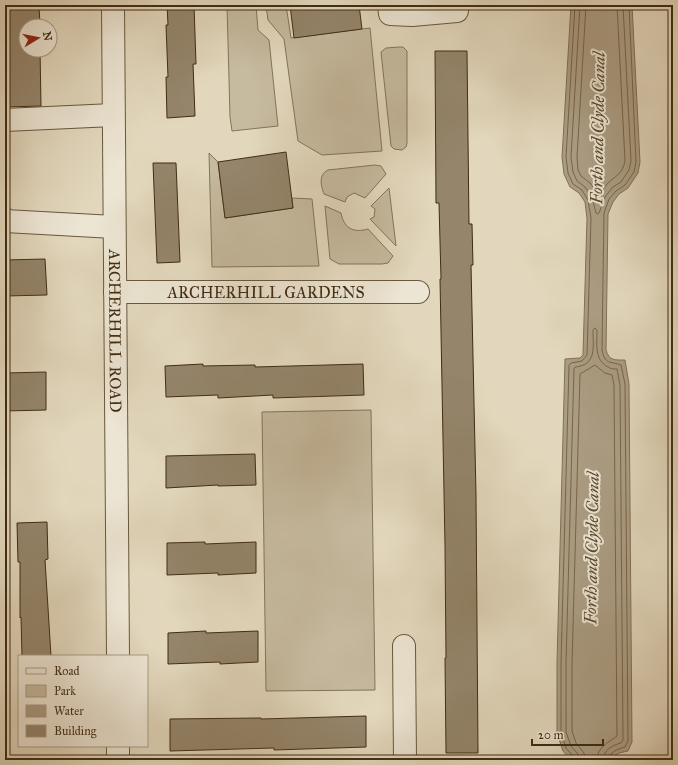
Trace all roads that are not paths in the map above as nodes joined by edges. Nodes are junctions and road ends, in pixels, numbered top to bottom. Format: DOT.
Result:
graph roads {
  1 [pos="112,5"];
  2 [pos="389,5"];
  3 [pos="457,11"];
  4 [pos="113,115"];
  5 [pos="5,120"];
  6 [pos="5,219"];
  7 [pos="114,227"];
  8 [pos="115,292"];
  9 [pos="418,292"];
  10 [pos="404,646"];
  11 [pos="118,655"];
  12 [pos="118,747"];
  13 [pos="118,760"];
  14 [pos="405,760"];
  1 -- 4 [label="street, ARCHERHILL ROAD"];
  2 -- 3 [label="street"];
  4 -- 5 [label="street"];
  4 -- 7 [label="street, ARCHERHILL ROAD"];
  6 -- 7 [label="street"];
  7 -- 8 [label="street, ARCHERHILL ROAD"];
  8 -- 9 [label="street, ARCHERHILL GARDENS"];
  8 -- 11 [label="street, ARCHERHILL ROAD"];
  10 -- 14 [label="street"];
  12 -- 13 [label="street"];
}
